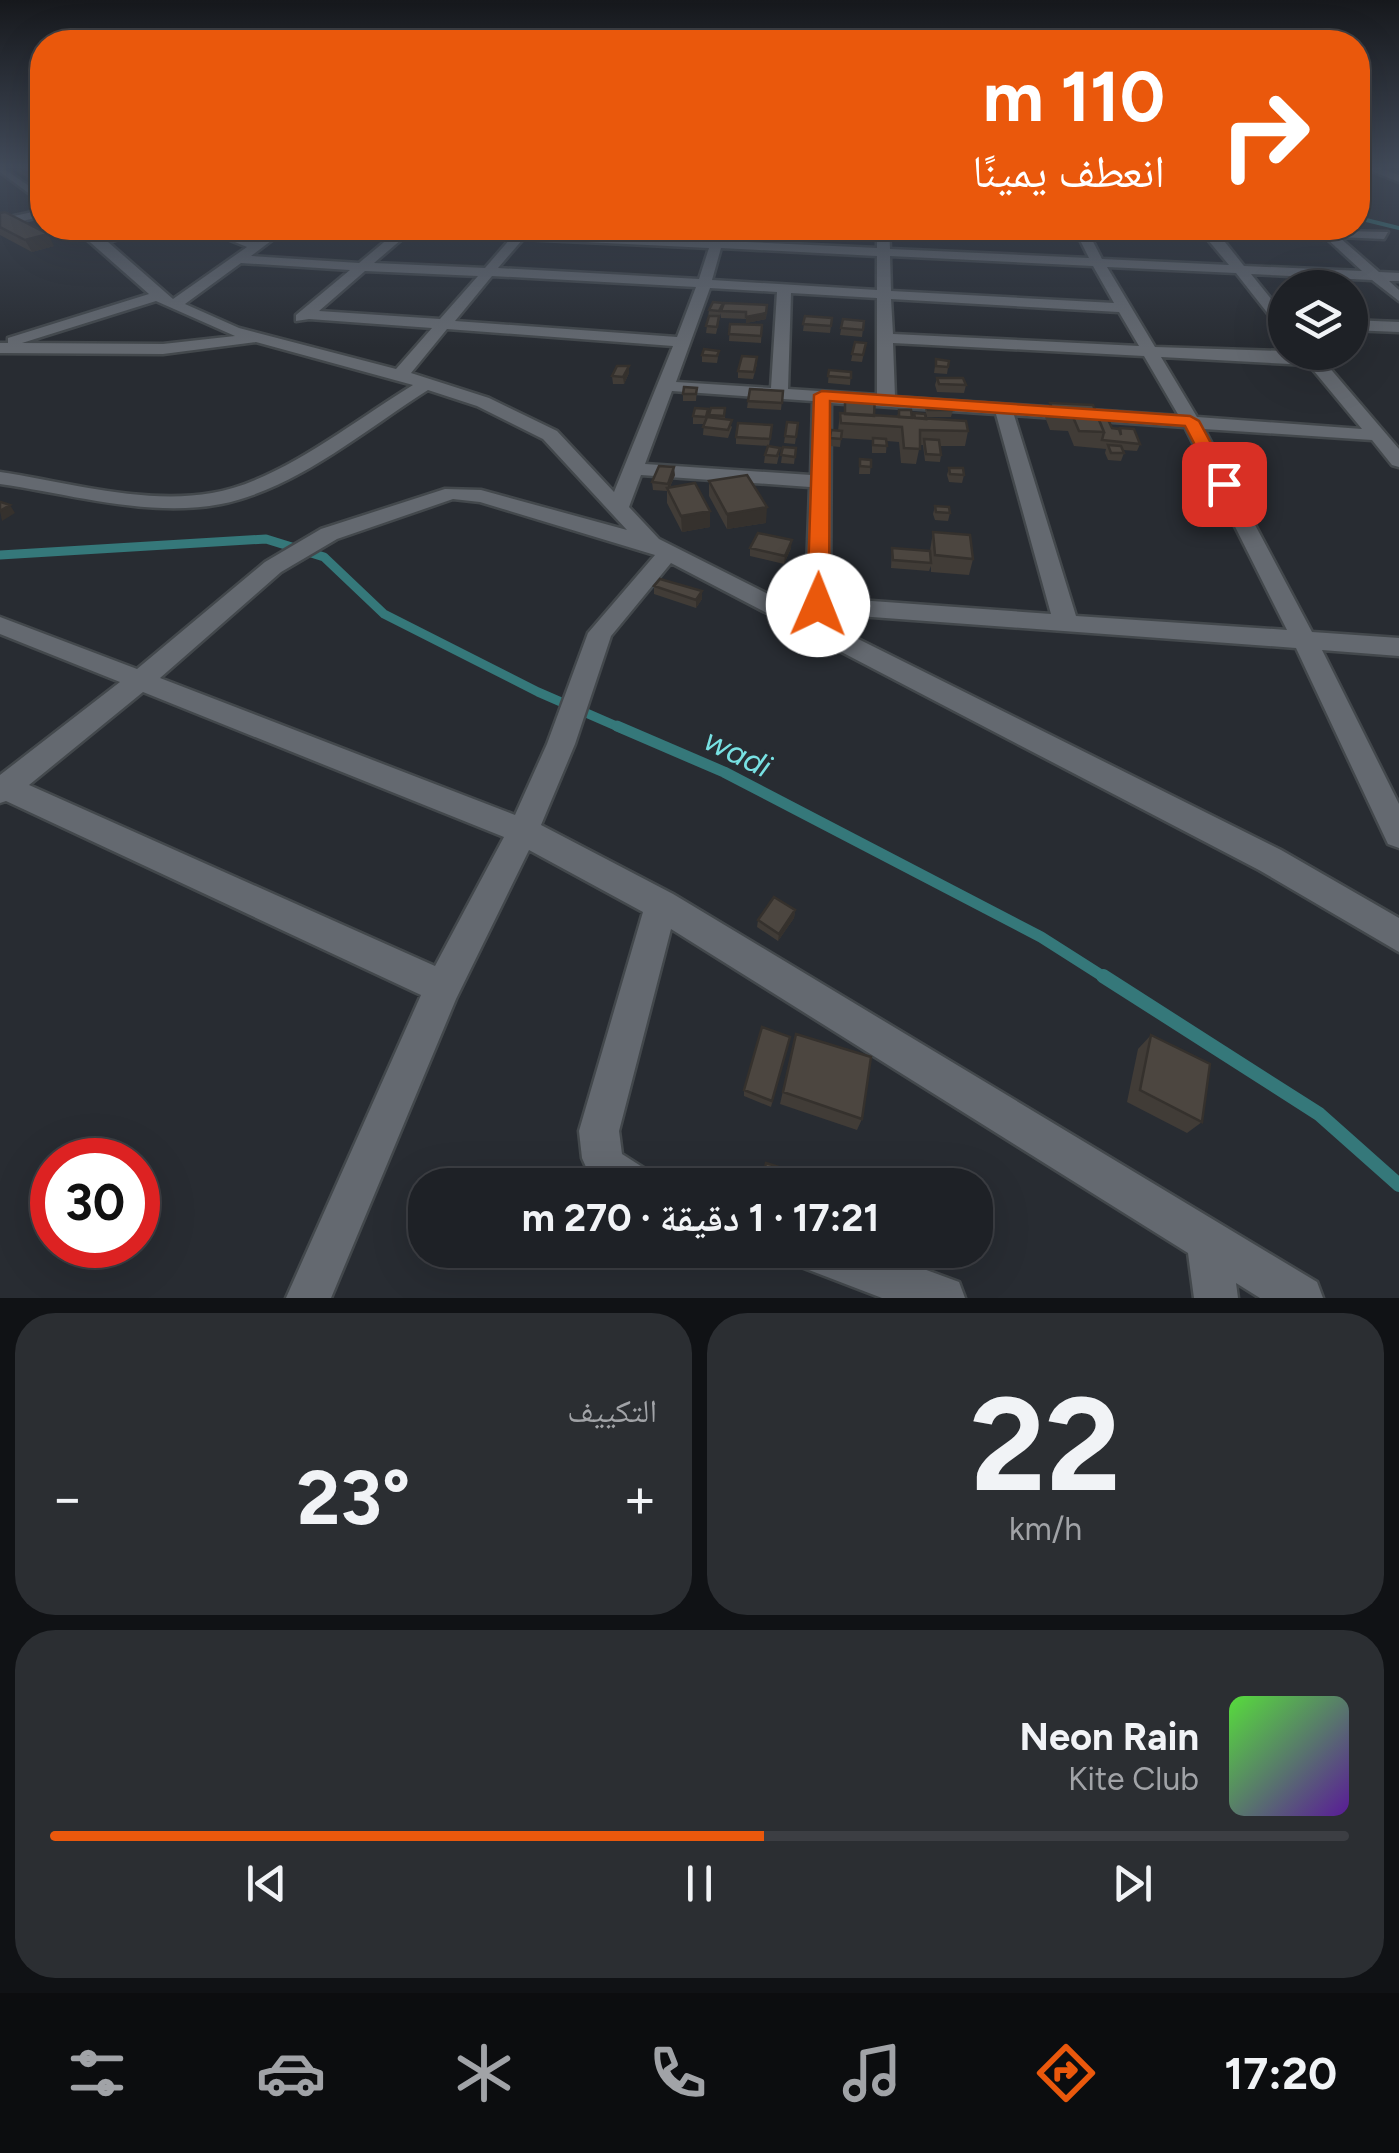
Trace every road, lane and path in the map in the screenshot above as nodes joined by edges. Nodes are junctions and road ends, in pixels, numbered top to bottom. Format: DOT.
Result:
graph roads {
  1 [pos="1370,234"];
  2 [pos="1384,235"];
  3 [pos="102,240"];
  4 [pos="239,240"];
  5 [pos="264,240"];
  6 [pos="393,240"];
  7 [pos="515,240"];
  8 [pos="633,240"];
  9 [pos="718,240"];
  10 [pos="884,240"];
  11 [pos="1086,240"];
  12 [pos="1215,240"];
  13 [pos="1335,240"];
  14 [pos="98,241"];
  15 [pos="255,246"];
  16 [pos="716,246"];
  17 [pos="885,254"];
  18 [pos="237,259"];
  19 [pos="1097,264"];
  20 [pos="358,270"];
  21 [pos="1240,271"];
  22 [pos="486,274"];
  23 [pos="1375,276"];
  24 [pos="1399,278"];
  25 [pos="704,286"];
  26 [pos="784,291"];
  27 [pos="886,297"];
  28 [pos="1399,297"];
  29 [pos="166,300"];
  30 [pos="1268,304"];
  31 [pos="1122,308"];
  32 [pos="306,314"];
  33 [pos="444,324"];
  34 [pos="1368,325"];
  35 [pos="1399,327"];
  36 [pos="886,338"];
  37 [pos="267,340"];
  38 [pos="683,342"];
  39 [pos="0,346"];
  40 [pos="1147,352"];
  41 [pos="1268,355"];
  42 [pos="1322,370"];
  43 [pos="400,375"];
  44 [pos="427,383"];
  45 [pos="666,386"];
  46 [pos="779,393"];
  47 [pos="822,395"];
  48 [pos="886,399"];
  49 [pos="1003,408"];
  50 [pos="1190,421"];
  51 [pos="1375,434"];
  52 [pos="1399,461"];
  53 [pos="633,469"];
  54 [pos="0,478"];
  55 [pos="820,482"];
  56 [pos="618,508"];
  57 [pos="659,549"];
  58 [pos="762,601"];
  59 [pos="818,605"];
  60 [pos="1066,623"];
  61 [pos="0,625"];
  62 [pos="1306,640"];
  63 [pos="1399,646"];
  64 [pos="142,679"];
  65 [pos="3,789"];
  66 [pos="523,831"];
  67 [pos="1399,834"];
  68 [pos="661,905"];
  69 [pos="1399,936"];
  70 [pos="443,987"];
  71 [pos="603,1168"];
  72 [pos="1208,1244"];
  73 [pos="861,1268"];
  74 [pos="308,1298"];
  75 [pos="944,1298"];
  76 [pos="1216,1298"];
  77 [pos="1301,1298"];
  1 -- 2 [label="street"];
  3 -- 14 [label="street"];
  4 -- 15 [label="street"];
  5 -- 15 [label="street"];
  6 -- 20 [label="street"];
  7 -- 22 [label="street"];
  8 -- 16 [label="street"];
  9 -- 16 [label="street"];
  10 -- 17 [label="street"];
  11 -- 19 [label="street"];
  12 -- 21 [label="street"];
  13 -- 23 [label="street"];
  14 -- 29 [label="street"];
  15 -- 18 [label="street"];
  16 -- 17 [label="street"];
  16 -- 25 [label="street"];
  17 -- 19 [label="street"];
  17 -- 27 [label="street"];
  18 -- 20 [label="street"];
  18 -- 29 [label="street"];
  19 -- 21 [label="street"];
  19 -- 31 [label="street"];
  20 -- 22 [label="street"];
  20 -- 32 [label="street"];
  21 -- 23 [label="street"];
  21 -- 30 [label="street"];
  22 -- 25 [label="street"];
  22 -- 33 [label="street"];
  23 -- 24 [label="street"];
  23 -- 28 [label="street"];
  25 -- 26 [label="street"];
  25 -- 38 [label="street"];
  26 -- 27 [label="street"];
  26 -- 46 [label="street"];
  27 -- 31 [label="street"];
  27 -- 36 [label="street"];
  29 -- 37 [label="street"];
  29 -- 39 [label="street"];
  31 -- 40 [label="street"];
  32 -- 33 [label="street"];
  32 -- 37 [label="street"];
  33 -- 38 [label="street"];
  33 -- 43 [label="street"];
  34 -- 35 [label="street"];
  36 -- 40 [label="street"];
  36 -- 48 [label="street"];
  37 -- 39 [label="street"];
  37 -- 43 [label="street"];
  38 -- 45 [label="street"];
  40 -- 41 [label="street"];
  40 -- 50 [label="street"];
  42 -- 51 [label="street"];
  43 -- 44 [label="street"];
  44 -- 54 [label="street"];
  44 -- 56 [label="street"];
  45 -- 46 [label="street"];
  45 -- 53 [label="street"];
  46 -- 47 [label="street"];
  47 -- 48 [label="street"];
  47 -- 55 [label="street"];
  48 -- 49 [label="street"];
  49 -- 50 [label="street"];
  49 -- 60 [label="street"];
  50 -- 51 [label="street"];
  50 -- 62 [label="street"];
  51 -- 52 [label="street"];
  53 -- 55 [label="street"];
  53 -- 56 [label="street"];
  55 -- 59 [label="street"];
  56 -- 57 [label="street"];
  57 -- 58 [label="street"];
  57 -- 64 [label="street"];
  57 -- 66 [label="street"];
  58 -- 59 [label="street"];
  58 -- 69 [label="street"];
  59 -- 60 [label="street"];
  60 -- 62 [label="street"];
  61 -- 64 [label="street"];
  62 -- 63 [label="street"];
  62 -- 67 [label="street"];
  64 -- 65 [label="street"];
  64 -- 66 [label="street"];
  65 -- 70 [label="street"];
  66 -- 68 [label="street"];
  66 -- 70 [label="street"];
  68 -- 71 [label="street"];
  68 -- 72 [label="street"];
  70 -- 74 [label="street"];
  72 -- 76 [label="street"];
  72 -- 77 [label="street"];
  73 -- 75 [label="street"];
}
